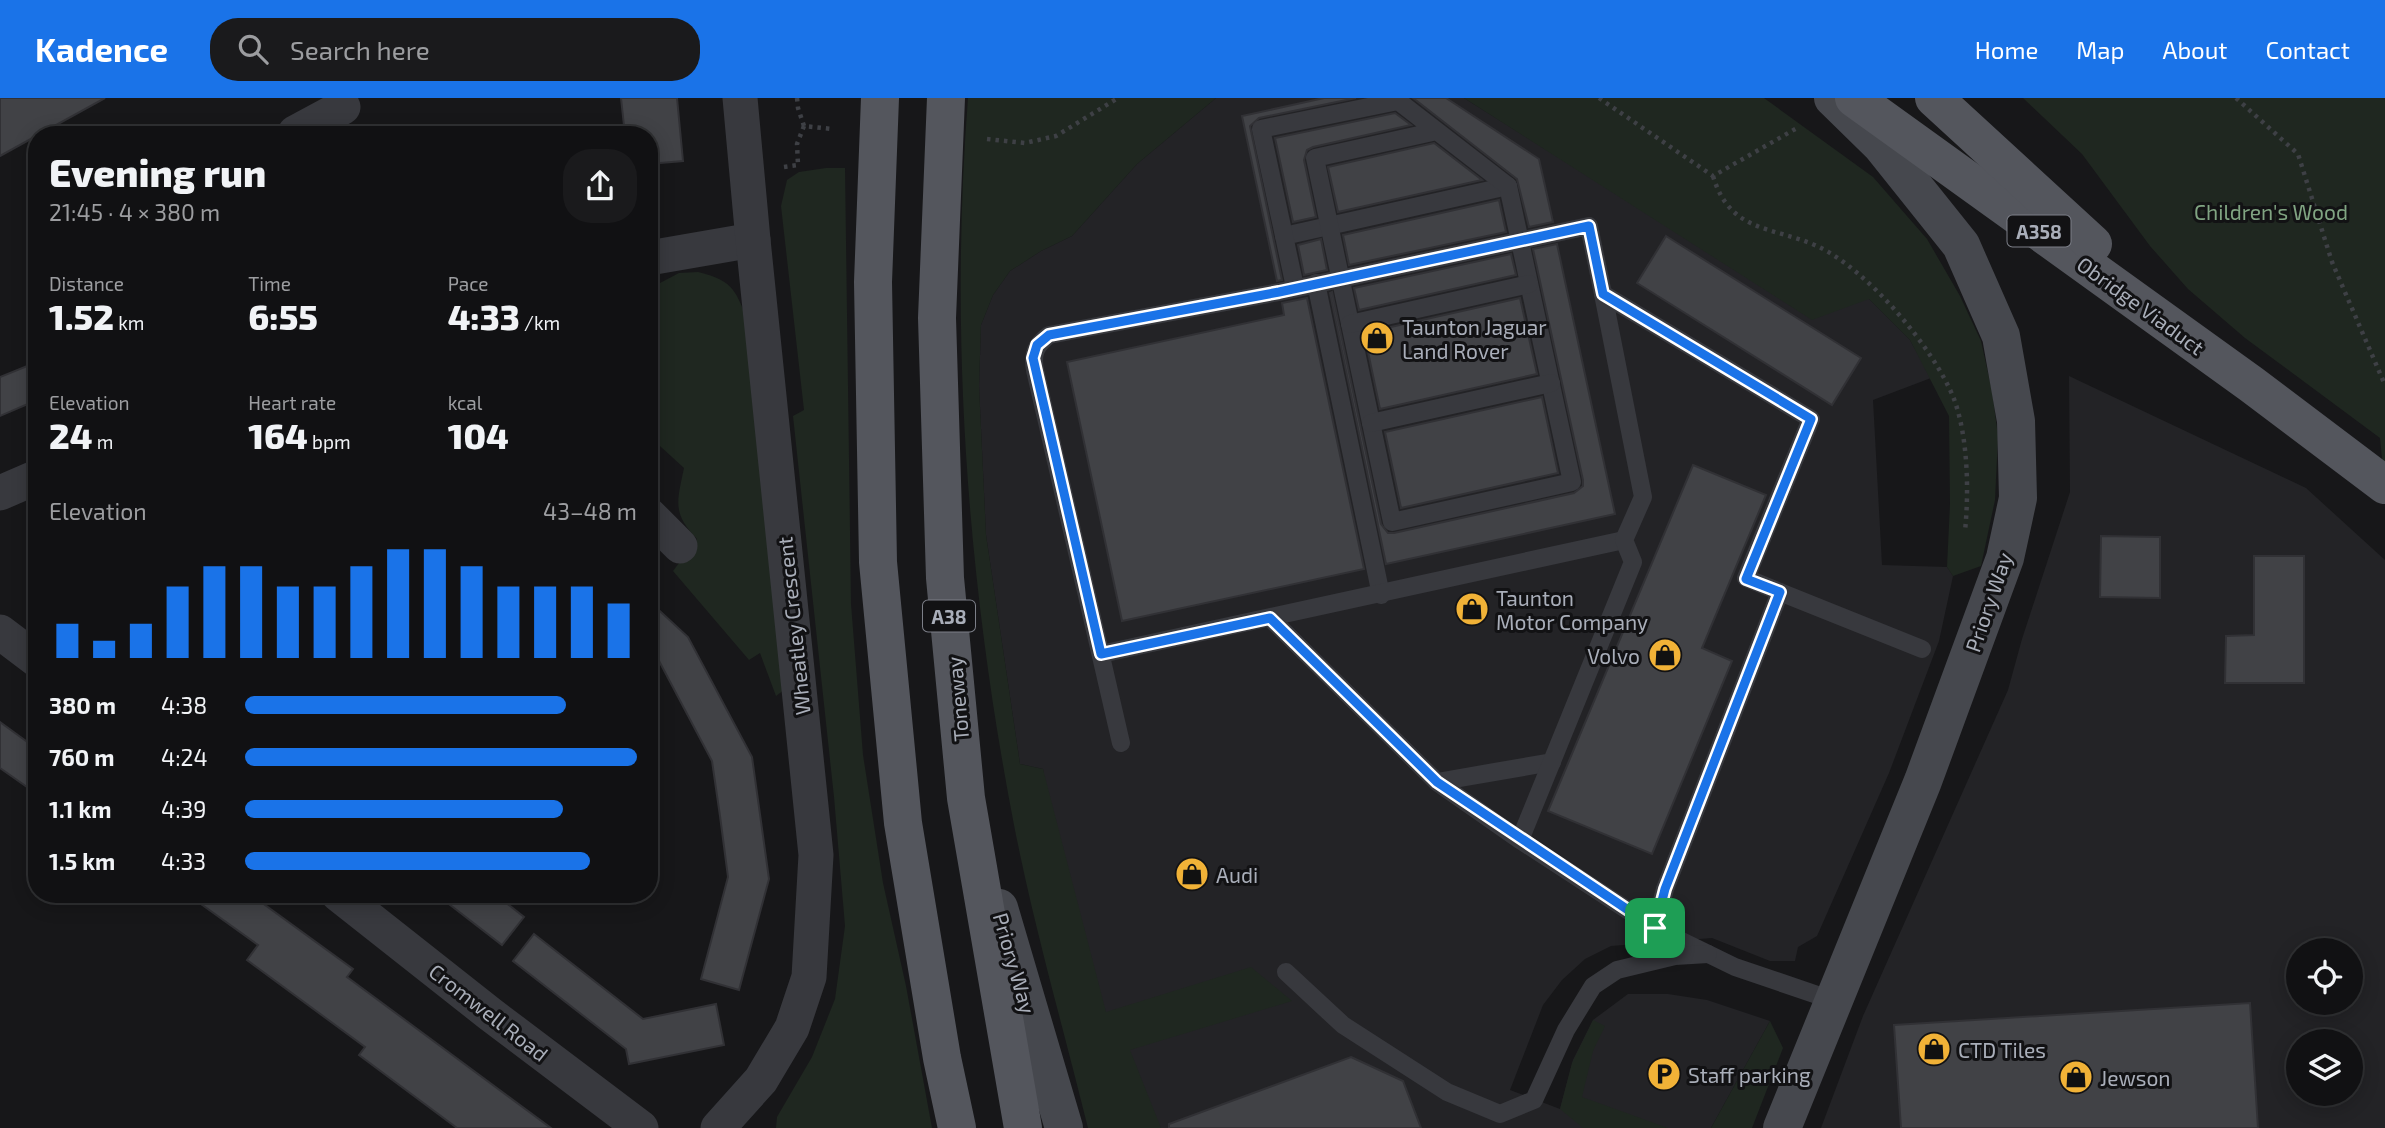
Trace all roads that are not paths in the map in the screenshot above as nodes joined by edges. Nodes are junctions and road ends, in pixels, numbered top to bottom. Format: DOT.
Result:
graph roads {
  1 [pos="740,98"];
  2 [pos="880,98"];
  3 [pos="946,98"];
  4 [pos="1833,98"];
  5 [pos="1854,98"];
  6 [pos="1934,98"];
  7 [pos="353,113"];
  8 [pos="315,126"];
  9 [pos="1437,131"];
  10 [pos="1507,186"];
  11 [pos="1284,236"];
  12 [pos="752,240"];
  13 [pos="658,256"];
  14 [pos="1316,283"];
  15 [pos="1529,285"];
  16 [pos="1295,287"];
  17 [pos="1603,294"];
  18 [pos="1350,324"];
  19 [pos="2237,374"];
  20 [pos="1550,383"];
  21 [pos="1371,423"];
  22 [pos="28,481"];
  23 [pos="2385,485"];
  24 [pos="0,494"];
  25 [pos="658,524"];
  26 [pos="1624,540"];
  27 [pos="680,546"];
  28 [pos="1780,592"];
  29 [pos="1381,594"];
  30 [pos="1270,618"];
  31 [pos="0,632"];
  32 [pos="1922,649"];
  33 [pos="28,653"];
  34 [pos="1101,654"];
  35 [pos="1121,743"];
  36 [pos="1552,762"];
  37 [pos="1437,782"];
  38 [pos="966,799"];
  39 [pos="1520,840"];
  40 [pos="349,903"];
  41 [pos="1655,928"];
  42 [pos="1711,954"];
  43 [pos="1286,972"];
  44 [pos="1832,1000"];
  45 [pos="641,1128"];
  46 [pos="718,1128"];
  47 [pos="957,1128"];
  48 [pos="1023,1128"];
  49 [pos="1064,1128"];
  50 [pos="1782,1128"];
  1 -- 12 [label="street, Wheatley Crescent"];
  2 -- 47 [label="main road"];
  3 -- 38 [label="main road, Toneway / A38"];
  4 -- 44 [label="street, Priory Way"];
  5 -- 19 [label="main road, Obridge Viaduct / A358"];
  6 -- 19 [label="main road, Obridge Viaduct / A358"];
  7 -- 8 [label="street"];
  9 -- 10 [label="lane"];
  9 -- 16 [label="lane"];
  9 -- 18 [label="lane"];
  10 -- 11 [label="lane"];
  10 -- 15 [label="lane"];
  12 -- 13 [label="street"];
  12 -- 46 [label="street, Wheatley Crescent"];
  14 -- 16 [label="lane"];
  14 -- 17 [label="lane"];
  14 -- 29 [label="lane"];
  15 -- 18 [label="lane"];
  15 -- 20 [label="lane"];
  16 -- 34 [label="lane"];
  17 -- 26 [label="lane"];
  17 -- 28 [label="lane"];
  18 -- 21 [label="lane"];
  19 -- 23 [label="main road, Obridge Viaduct / A358"];
  20 -- 21 [label="lane"];
  20 -- 21 [label="lane"];
  22 -- 24 [label="street"];
  25 -- 27 [label="street"];
  26 -- 29 [label="lane"];
  26 -- 36 [label="lane"];
  28 -- 32 [label="lane"];
  28 -- 41 [label="lane"];
  29 -- 30 [label="lane"];
  30 -- 34 [label="lane"];
  30 -- 37 [label="lane"];
  31 -- 33 [label="street"];
  34 -- 35 [label="lane"];
  36 -- 37 [label="lane"];
  36 -- 39 [label="lane"];
  37 -- 39 [label="lane"];
  38 -- 48 [label="main road, Toneway / A38"];
  38 -- 49 [label="street, Priory Way"];
  39 -- 41 [label="lane"];
  40 -- 45 [label="street, Cromwell Road"];
  41 -- 42 [label="lane"];
  42 -- 43 [label="lane"];
  42 -- 44 [label="lane"];
  44 -- 50 [label="street, Priory Way"];
}
